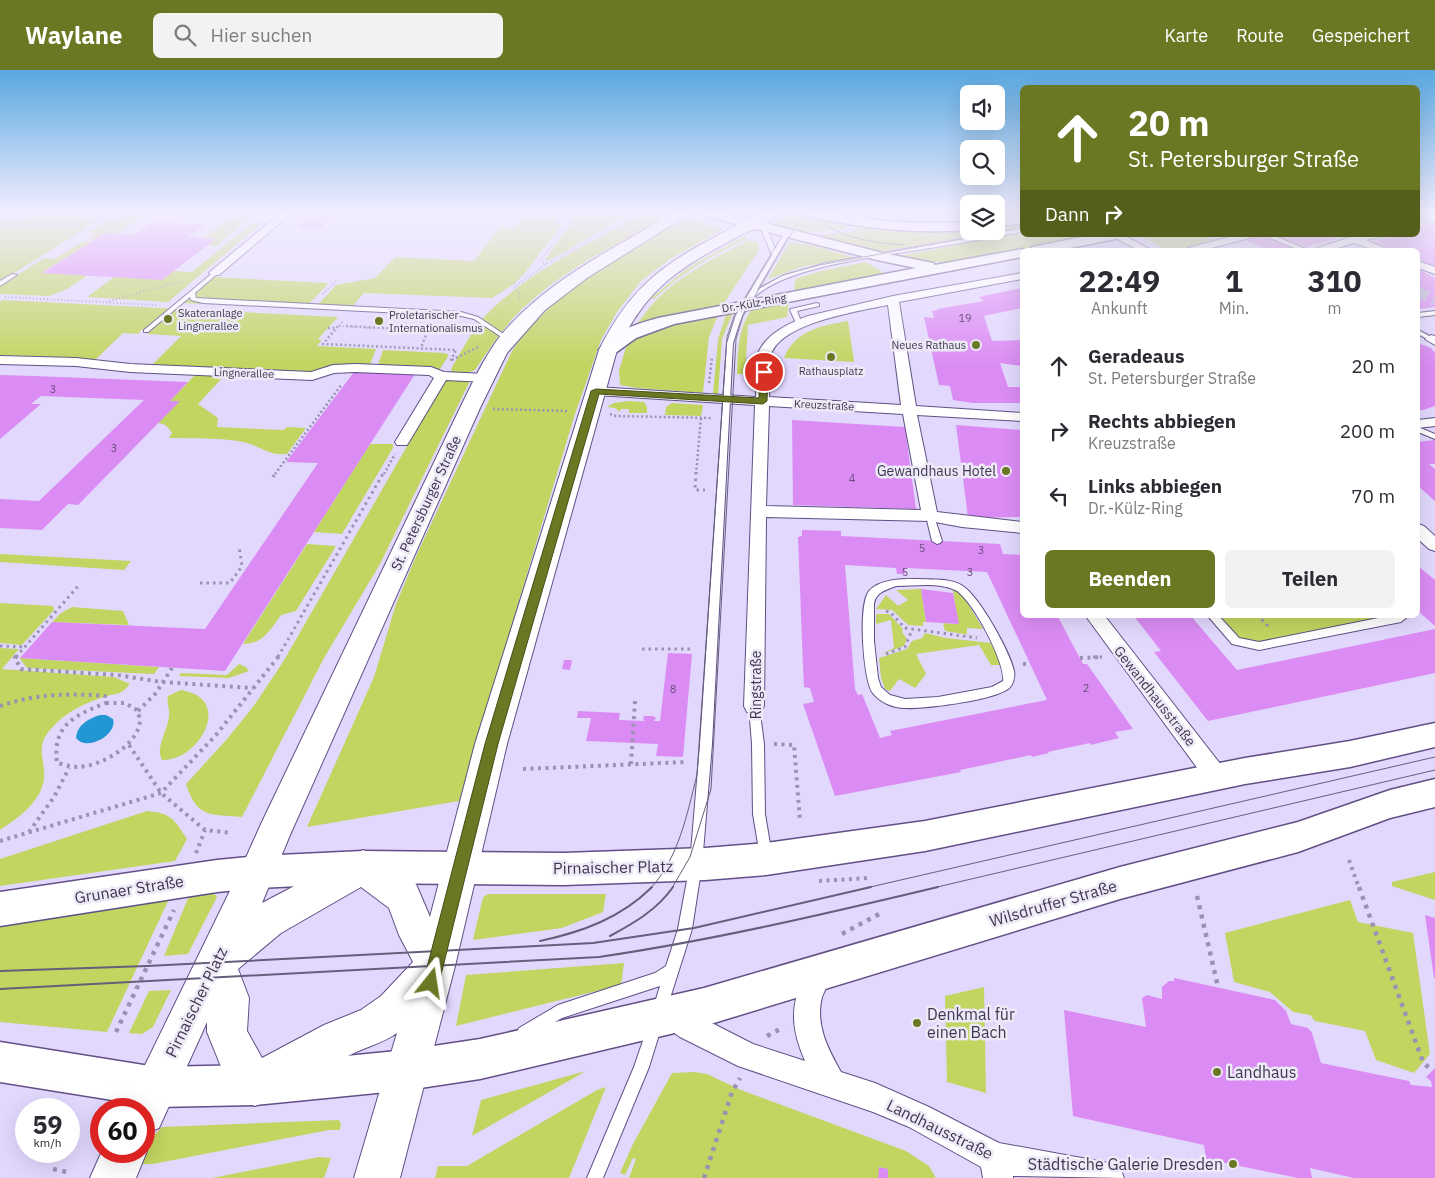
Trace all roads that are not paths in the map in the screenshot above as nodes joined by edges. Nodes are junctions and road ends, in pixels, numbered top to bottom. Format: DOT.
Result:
graph roads {
  1 [pos="227,263"];
  2 [pos="600,263"];
  3 [pos="680,263"];
  4 [pos="769,263"];
  5 [pos="840,263"];
  6 [pos="910,263"];
  7 [pos="973,263"];
  8 [pos="966,264"];
  9 [pos="1420,265"];
  10 [pos="1435,271"];
  11 [pos="215,273"];
  12 [pos="14,275"];
  13 [pos="1020,276"];
  14 [pos="0,284"];
  15 [pos="192,292"];
  16 [pos="893,300"];
  17 [pos="746,303"];
  18 [pos="817,305"];
  19 [pos="1435,313"];
  20 [pos="1420,315"];
  21 [pos="799,324"];
  22 [pos="146,331"];
  23 [pos="1420,333"];
  24 [pos="508,339"];
  25 [pos="1433,340"];
  26 [pos="608,350"];
  27 [pos="0,360"];
  28 [pos="442,376"];
  29 [pos="486,378"];
  30 [pos="727,399"];
  31 [pos="593,401"];
  32 [pos="763,401"];
  33 [pos="908,410"];
  34 [pos="1020,418"];
  35 [pos="1435,422"];
  36 [pos="1427,434"];
  37 [pos="402,442"];
  38 [pos="758,511"];
  39 [pos="930,516"];
  40 [pos="1020,528"];
  41 [pos="1420,532"];
  42 [pos="937,541"];
  43 [pos="1435,545"];
  44 [pos="1096,618"];
  45 [pos="1215,618"];
  46 [pos="1401,618"];
  47 [pos="1007,673"];
  48 [pos="754,706"];
  49 [pos="1435,735"];
  50 [pos="1217,777"];
  51 [pos="1435,793"];
  52 [pos="766,859"];
  53 [pos="696,864"];
  54 [pos="363,867"];
  55 [pos="459,867"];
  56 [pos="258,872"];
  57 [pos="0,908"];
  58 [pos="216,962"];
  59 [pos="436,966"];
  60 [pos="673,970"];
  61 [pos="821,971"];
  62 [pos="664,1016"];
  63 [pos="480,1059"];
  64 [pos="0,1062"];
  65 [pos="407,1070"];
  66 [pos="832,1084"];
  67 [pos="255,1085"];
  68 [pos="142,1098"];
  69 [pos="151,1098"];
  70 [pos="155,1099"];
  71 [pos="119,1163"];
  72 [pos="996,1168"];
  73 [pos="112,1178"];
  74 [pos="377,1178"];
  75 [pos="595,1178"];
  76 [pos="1109,1178"];
  1 -- 11 [label="street"];
  2 -- 24 [label="main road, St. Petersburger Straße"];
  3 -- 26 [label="main road"];
  4 -- 17 [label="lane"];
  5 -- 17 [label="lane"];
  6 -- 8 [label="main road, Dr.-Külz-Ring"];
  7 -- 8 [label="main road, Dr.-Külz-Ring"];
  8 -- 17 [label="main road, Dr.-Külz-Ring"];
  9 -- 10 [label="street"];
  11 -- 15 [label="lane"];
  12 -- 14 [label="lane"];
  13 -- 16 [label="street"];
  15 -- 22 [label="lane"];
  15 -- 24 [label="lane"];
  16 -- 21 [label="street"];
  16 -- 33 [label="street"];
  17 -- 26 [label="main road, Dr.-Külz-Ring"];
  17 -- 30 [label="lane"];
  18 -- 21 [label="lane"];
  19 -- 20 [label="lane"];
  21 -- 32 [label="street"];
  23 -- 25 [label="lane"];
  24 -- 29 [label="main road, St. Petersburger Straße"];
  26 -- 31 [label="main road"];
  27 -- 28 [label="street, Lingnerallee"];
  28 -- 29 [label="street, Lingnerallee"];
  28 -- 37 [label="street"];
  29 -- 56 [label="main road, St. Petersburger Straße"];
  30 -- 31 [label="street, Kreuzstraße"];
  30 -- 32 [label="street, Kreuzstraße"];
  30 -- 53 [label="lane"];
  31 -- 55 [label="main road"];
  32 -- 33 [label="street, Kreuzstraße"];
  32 -- 38 [label="street, Ringstraße"];
  33 -- 34 [label="street, Kreuzstraße"];
  33 -- 39 [label="street"];
  35 -- 36 [label="street"];
  38 -- 39 [label="street"];
  38 -- 48 [label="street, Ringstraße"];
  39 -- 40 [label="street"];
  39 -- 42 [label="lane"];
  41 -- 43 [label="street"];
  44 -- 50 [label="street, Gewandhausstraße"];
  45 -- 46 [label="lane"];
  47 -- 47 [label="lane"];
  48 -- 52 [label="lane, Ringstraße"];
  49 -- 50 [label="main road"];
  50 -- 52 [label="main road"];
  51 -- 61 [label="main road, Wilsdruffer Straße"];
  52 -- 53 [label="main road, Pirnaischer Platz"];
  53 -- 55 [label="main road, Pirnaischer Platz"];
  53 -- 60 [label="lane"];
  54 -- 55 [label="main road, Pirnaischer Platz"];
  54 -- 56 [label="main road, Pirnaischer Platz"];
  54 -- 58 [label="main road"];
  54 -- 59 [label="main road"];
  55 -- 59 [label="main road"];
  56 -- 57 [label="main road, Grunaer Straße"];
  56 -- 58 [label="main road, Pirnaischer Platz"];
  58 -- 67 [label="main road"];
  58 -- 69 [label="main road, Pirnaischer Platz"];
  59 -- 65 [label="main road"];
  59 -- 67 [label="main road"];
  60 -- 62 [label="lane"];
  60 -- 63 [label="lane"];
  61 -- 62 [label="main road, Wilsdruffer Straße"];
  61 -- 66 [label="street"];
  62 -- 63 [label="main road"];
  62 -- 66 [label="street, Landhausstraße"];
  62 -- 75 [label="lane"];
  63 -- 65 [label="main road"];
  64 -- 68 [label="main road"];
  65 -- 67 [label="main road"];
  65 -- 74 [label="main road"];
  66 -- 72 [label="street, Landhausstraße"];
  67 -- 70 [label="main road"];
  71 -- 73 [label="main road"];
  72 -- 76 [label="street, Landhausstraße"];
}
